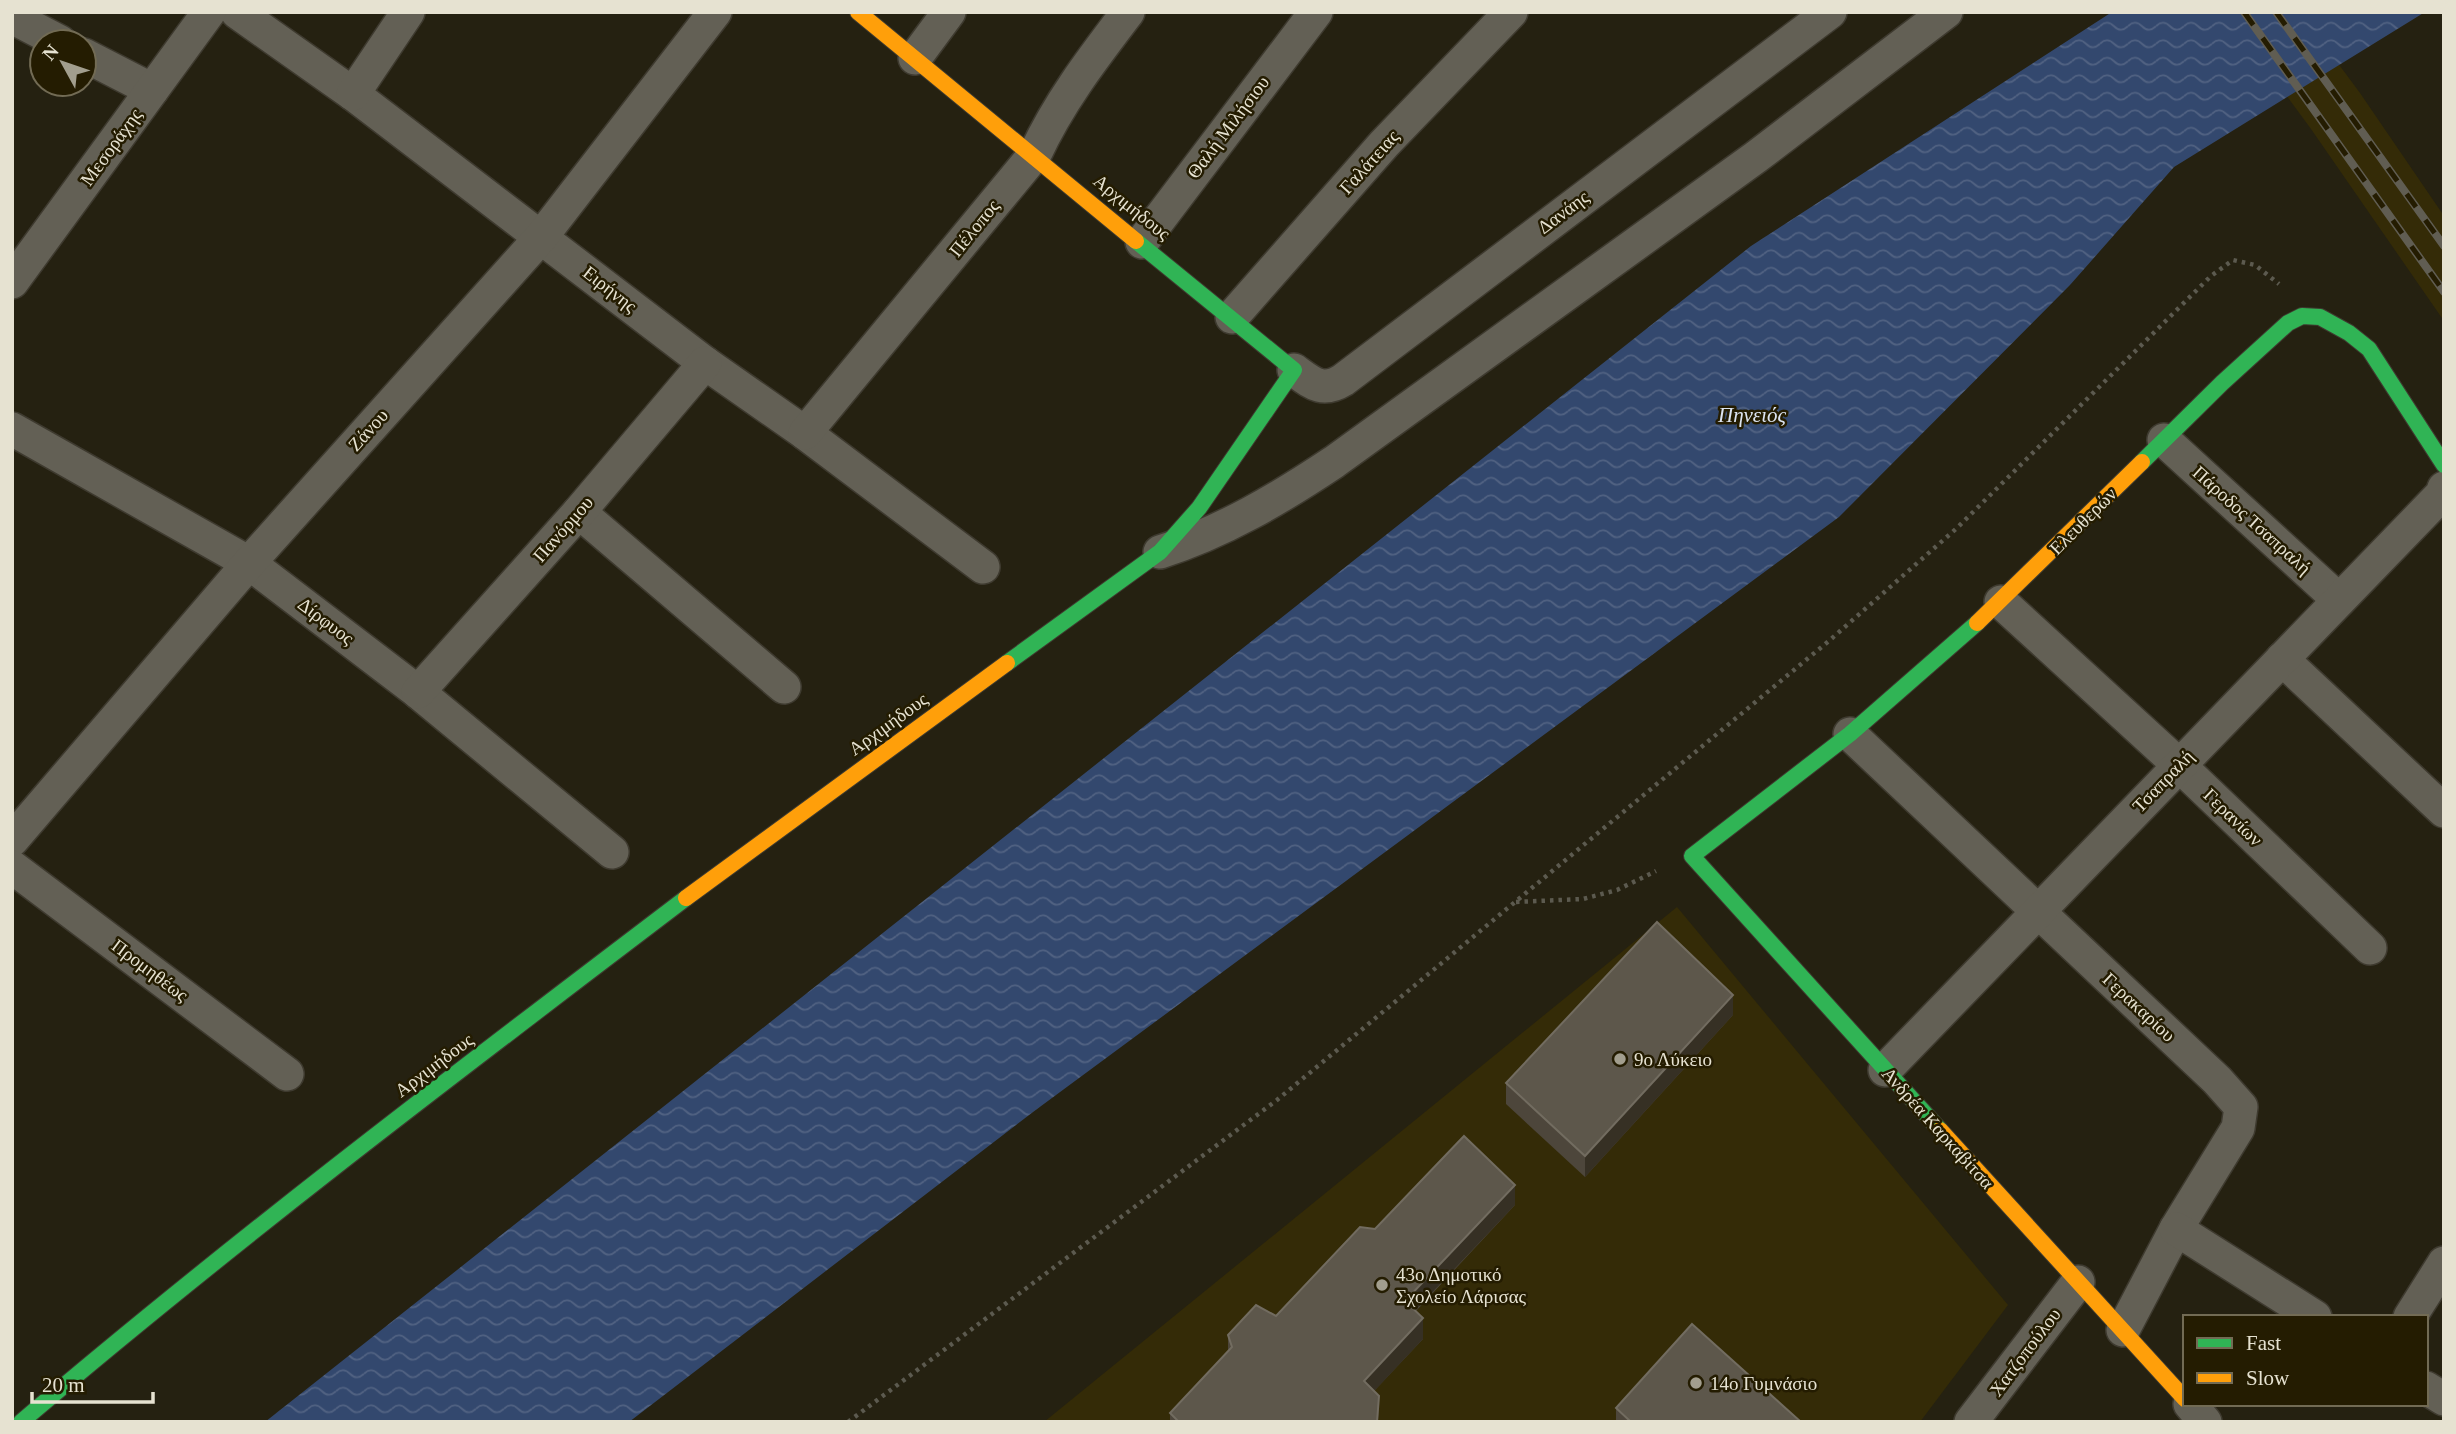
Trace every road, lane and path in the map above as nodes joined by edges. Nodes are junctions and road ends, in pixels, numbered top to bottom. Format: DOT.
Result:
graph roads {
  1 [pos="209,12"];
  2 [pos="237,12"];
  3 [pos="408,12"];
  4 [pos="715,12"];
  5 [pos="858,12"];
  6 [pos="949,12"];
  7 [pos="1128,12"];
  8 [pos="1316,12"];
  9 [pos="1511,12"];
  10 [pos="1830,12"];
  11 [pos="1946,12"];
  12 [pos="12,17"];
  13 [pos="33,28"];
  14 [pos="915,58"];
  15 [pos="98,62"];
  16 [pos="152,90"];
  17 [pos="353,94"];
  18 [pos="1035,154"];
  19 [pos="542,236"];
  20 [pos="1142,242"];
  21 [pos="12,282"];
  22 [pos="2302,316"];
  23 [pos="1231,317"];
  24 [pos="705,363"];
  25 [pos="1294,370"];
  26 [pos="12,429"];
  27 [pos="805,433"];
  28 [pos="2164,440"];
  29 [pos="2443,482"];
  30 [pos="579,512"];
  31 [pos="1160,552"];
  32 [pos="250,563"];
  33 [pos="983,567"];
  34 [pos="2339,600"];
  35 [pos="2001,602"];
  36 [pos="2282,659"];
  37 [pos="784,687"];
  38 [pos="418,692"];
  39 [pos="1850,734"];
  40 [pos="2179,765"];
  41 [pos="2443,808"];
  42 [pos="12,841"];
  43 [pos="612,852"];
  44 [pos="1692,856"];
  45 [pos="12,867"];
  46 [pos="1515,902"];
  47 [pos="2038,911"];
  48 [pos="2370,948"];
  49 [pos="1885,1070"];
  50 [pos="287,1074"];
  51 [pos="2176,1229"];
  52 [pos="2444,1263"];
  53 [pos="2078,1282"];
  54 [pos="2312,1315"];
  55 [pos="2411,1315"];
  56 [pos="2123,1330"];
  57 [pos="2428,1389"];
  58 [pos="2183,1397"];
  59 [pos="2444,1399"];
  60 [pos="2192,1406"];
  61 [pos="21,1422"];
  62 [pos="848,1422"];
  63 [pos="1971,1422"];
  64 [pos="2205,1422"];
  1 -- 16 [label="street, Μεσοράχης"];
  2 -- 17 [label="street, Ειρήνης"];
  3 -- 17 [label="street"];
  4 -- 19 [label="street, Ζάνου"];
  5 -- 14 [label="street, Αρχιμήδους"];
  6 -- 14 [label="street"];
  7 -- 18 [label="street, Πέλοπος"];
  8 -- 20 [label="street, Θαλή Μιλήσιου"];
  9 -- 23 [label="street, Γαλάτειας"];
  10 -- 25 [label="street, Δανάης"];
  11 -- 31 [label="street"];
  12 -- 13 [label="street"];
  14 -- 18 [label="street, Αρχιμήδους"];
  15 -- 16 [label="street"];
  16 -- 21 [label="street, Μεσοράχης"];
  17 -- 19 [label="street, Ειρήνης"];
  18 -- 20 [label="street, Αρχιμήδους"];
  18 -- 27 [label="street, Πέλοπος"];
  19 -- 24 [label="street, Ειρήνης"];
  19 -- 32 [label="street, Ζάνου"];
  20 -- 23 [label="street, Αρχιμήδους"];
  22 -- 28 [label="street, Ελευθερών"];
  22 -- 29 [label="street"];
  22 -- 46 [label="path"];
  23 -- 25 [label="street, Αρχιμήδους"];
  24 -- 27 [label="street, Ειρήνης"];
  24 -- 30 [label="street, Πανόρμου"];
  25 -- 31 [label="street, Αρχιμήδους"];
  26 -- 32 [label="street, Δίρφυος"];
  27 -- 33 [label="street, Ειρήνης"];
  28 -- 34 [label="street, Πάροδος Τσαπραλή"];
  28 -- 35 [label="street, Ελευθερών"];
  29 -- 34 [label="street, Τσαπραλή"];
  30 -- 37 [label="street"];
  30 -- 38 [label="street, Πανόρμου"];
  31 -- 61 [label="street, Αρχιμήδους"];
  32 -- 38 [label="street, Δίρφυος"];
  32 -- 42 [label="street, Ζάνου"];
  34 -- 36 [label="street, Τσαπραλή"];
  35 -- 39 [label="street, Ελευθερών"];
  35 -- 40 [label="street, Γερανίων"];
  36 -- 40 [label="street, Τσαπραλή"];
  36 -- 41 [label="street"];
  38 -- 43 [label="street, Δίρφυος"];
  39 -- 44 [label="street, Ελευθερών"];
  39 -- 47 [label="street, Γερακαρίου"];
  40 -- 47 [label="street, Τσαπραλή"];
  40 -- 48 [label="street, Γερανίων"];
  44 -- 46 [label="path"];
  44 -- 49 [label="street, Ανδρέα Καρκαβίτσα"];
  45 -- 50 [label="street, Προμηθέως"];
  46 -- 62 [label="path"];
  47 -- 49 [label="street, Τσαπραλή"];
  47 -- 51 [label="street, Γερακαρίου"];
  49 -- 53 [label="street, Ανδρέα Καρκαβίτσα"];
  51 -- 54 [label="street"];
  51 -- 56 [label="street, Γερακαρίου"];
  52 -- 55 [label="street"];
  53 -- 56 [label="street, Ανδρέα Καρκαβίτσα"];
  53 -- 63 [label="street, Χατζοπούλου"];
  56 -- 58 [label="street, Ανδρέα Καρκαβίτσα"];
  57 -- 59 [label="street"];
  60 -- 64 [label="street"];
}
